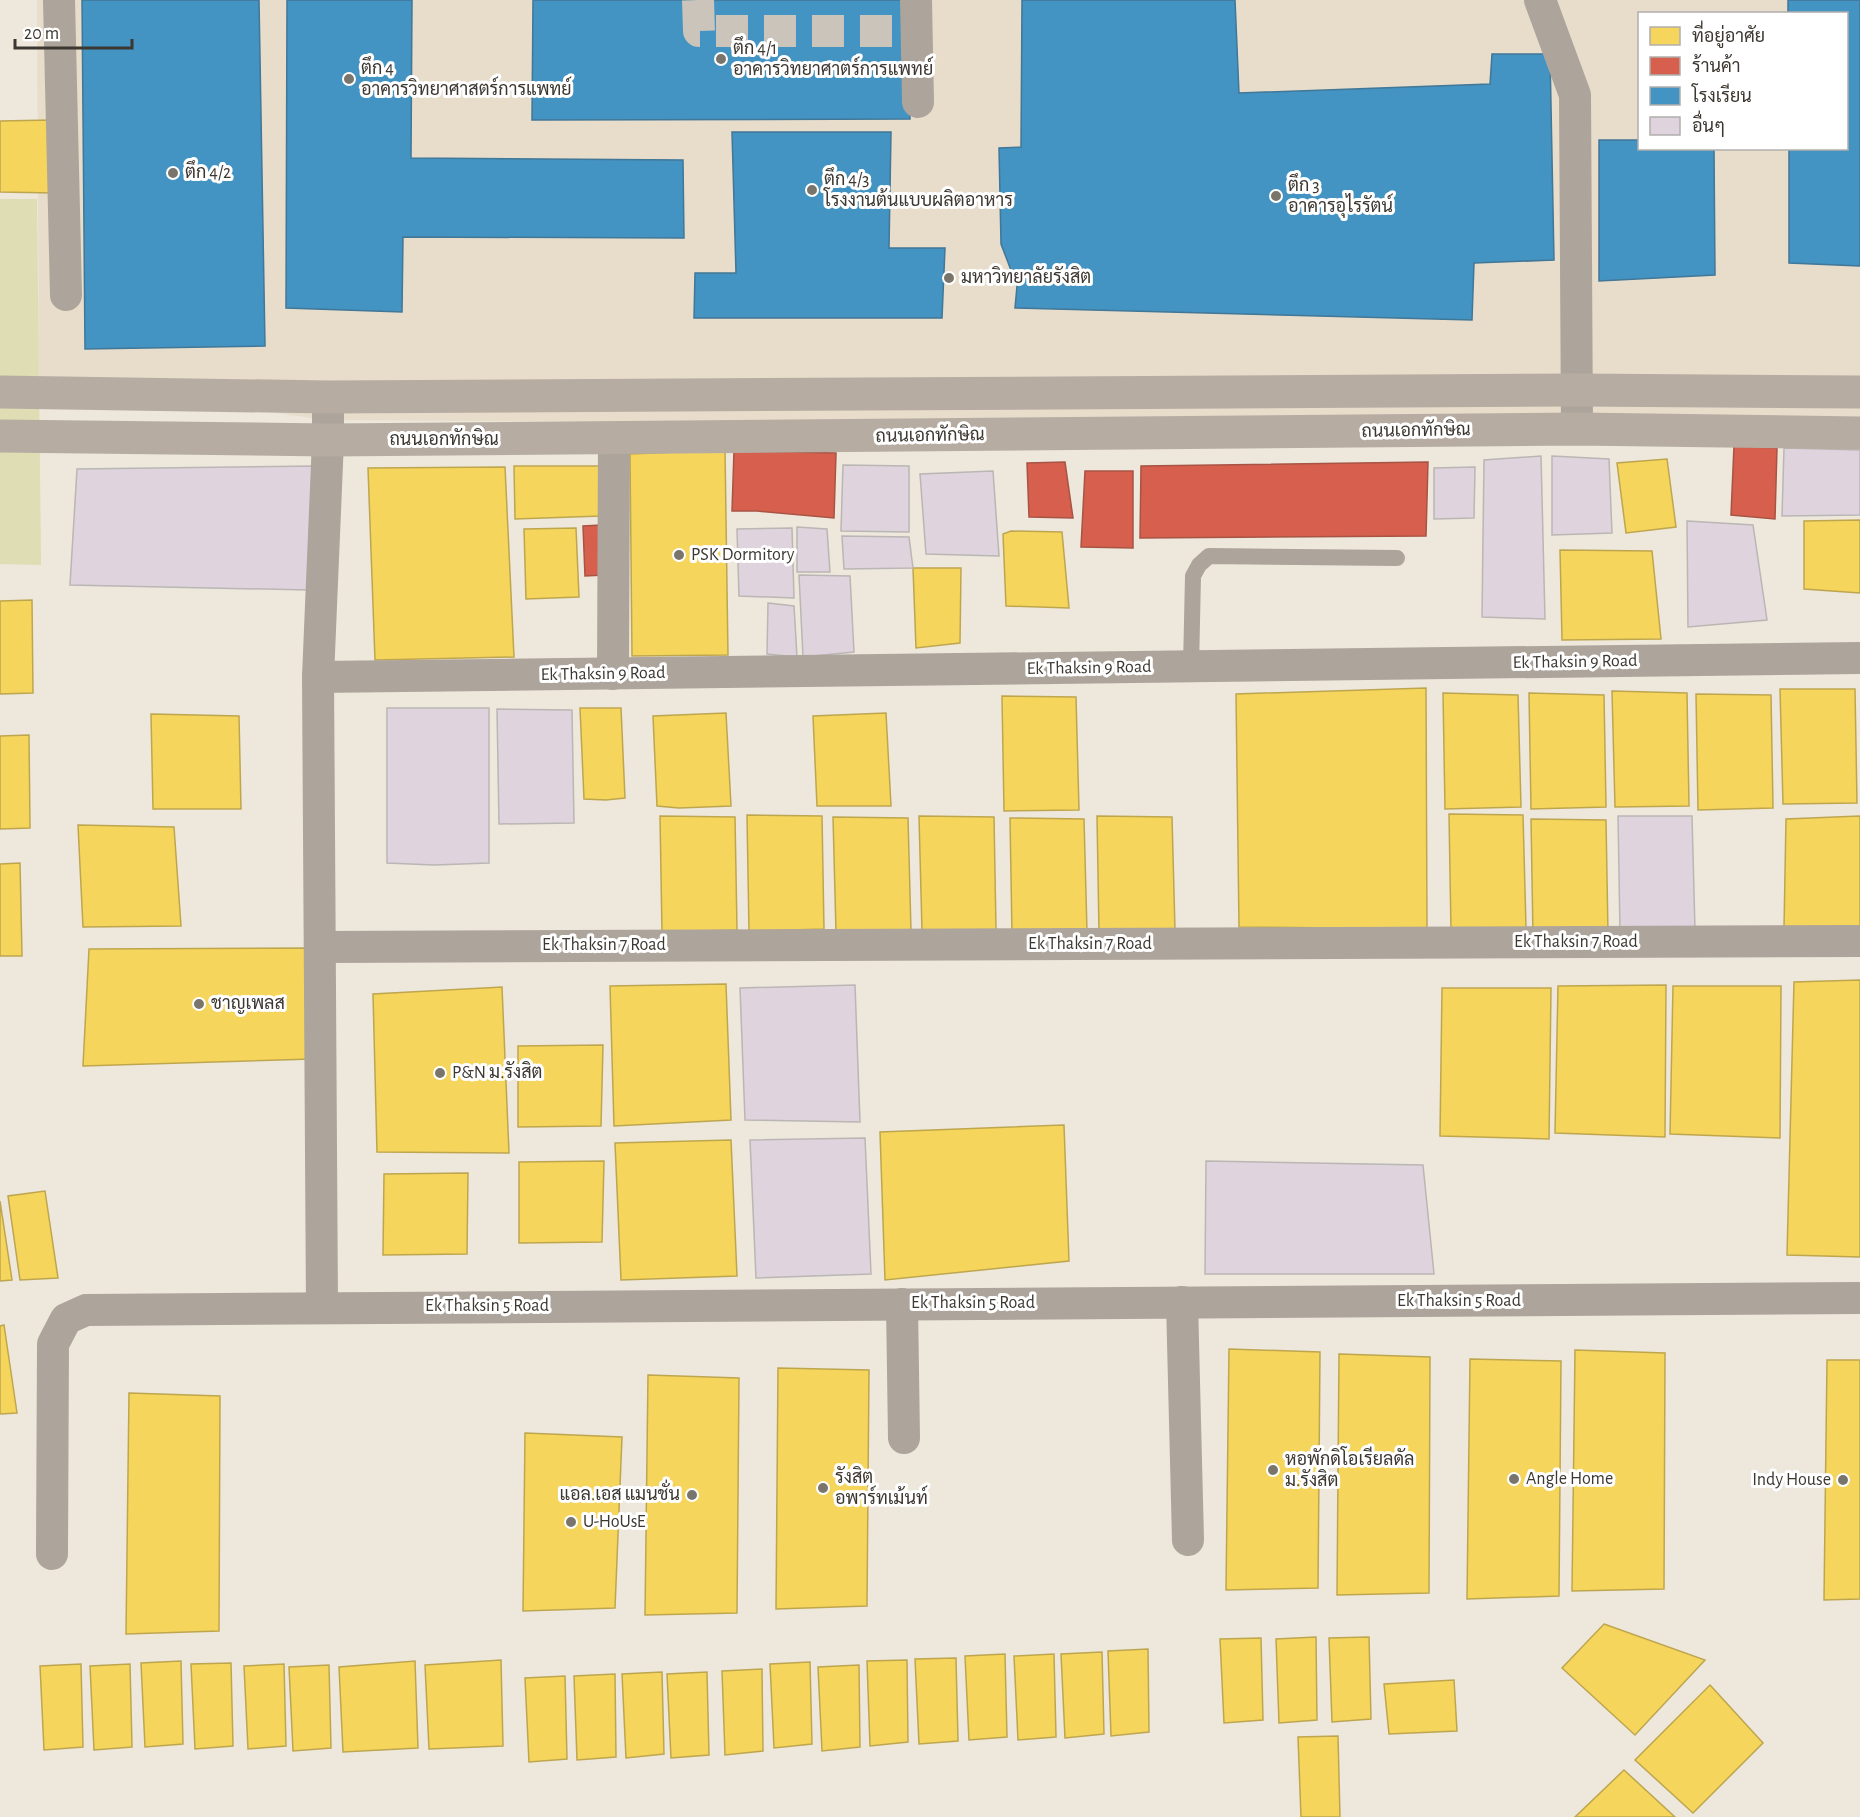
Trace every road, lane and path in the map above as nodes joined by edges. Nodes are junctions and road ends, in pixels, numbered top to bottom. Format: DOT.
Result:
graph roads {
  1 [pos="59,0"];
  2 [pos="916,0"];
  3 [pos="1540,0"];
  4 [pos="918,102"];
  5 [pos="66,295"];
  6 [pos="1577,390"];
  7 [pos="0,392"];
  8 [pos="1860,392"];
  9 [pos="328,397"];
  10 [pos="1577,429"];
  11 [pos="1860,433"];
  12 [pos="0,436"];
  13 [pos="614,439"];
  14 [pos="328,440"];
  15 [pos="1397,558"];
  16 [pos="1860,658"];
  17 [pos="1191,666"];
  18 [pos="613,674"];
  19 [pos="318,677"];
  20 [pos="1860,941"];
  21 [pos="320,946"];
  22 [pos="1860,1298"];
  23 [pos="1182,1302"];
  24 [pos="902,1304"];
  25 [pos="322,1307"];
  26 [pos="903,1438"];
  27 [pos="1188,1540"];
  28 [pos="52,1554"];
  1 -- 5 [label="street"];
  2 -- 4 [label="street"];
  3 -- 6 [label="street"];
  6 -- 8 [label="street"];
  6 -- 9 [label="street"];
  6 -- 10 [label="street"];
  7 -- 9 [label="street"];
  9 -- 14 [label="street"];
  10 -- 11 [label="street, ถนนเอกทักษิณ"];
  10 -- 13 [label="street, ถนนเอกทักษิณ"];
  12 -- 14 [label="street, ถนนเอกทักษิณ"];
  13 -- 14 [label="street, ถนนเอกทักษิณ"];
  13 -- 18 [label="street"];
  14 -- 19 [label="street"];
  15 -- 17 [label="lane"];
  16 -- 17 [label="street, Ek Thaksin 9 Road"];
  17 -- 18 [label="street, Ek Thaksin 9 Road"];
  18 -- 19 [label="street, Ek Thaksin 9 Road"];
  19 -- 21 [label="street"];
  20 -- 21 [label="street, Ek Thaksin 7 Road"];
  21 -- 25 [label="street"];
  22 -- 23 [label="street, Ek Thaksin 5 Road"];
  23 -- 24 [label="street, Ek Thaksin 5 Road"];
  23 -- 27 [label="street"];
  24 -- 25 [label="street, Ek Thaksin 5 Road"];
  24 -- 26 [label="street"];
  25 -- 28 [label="street, Ek Thaksin 5 Road"];
}
